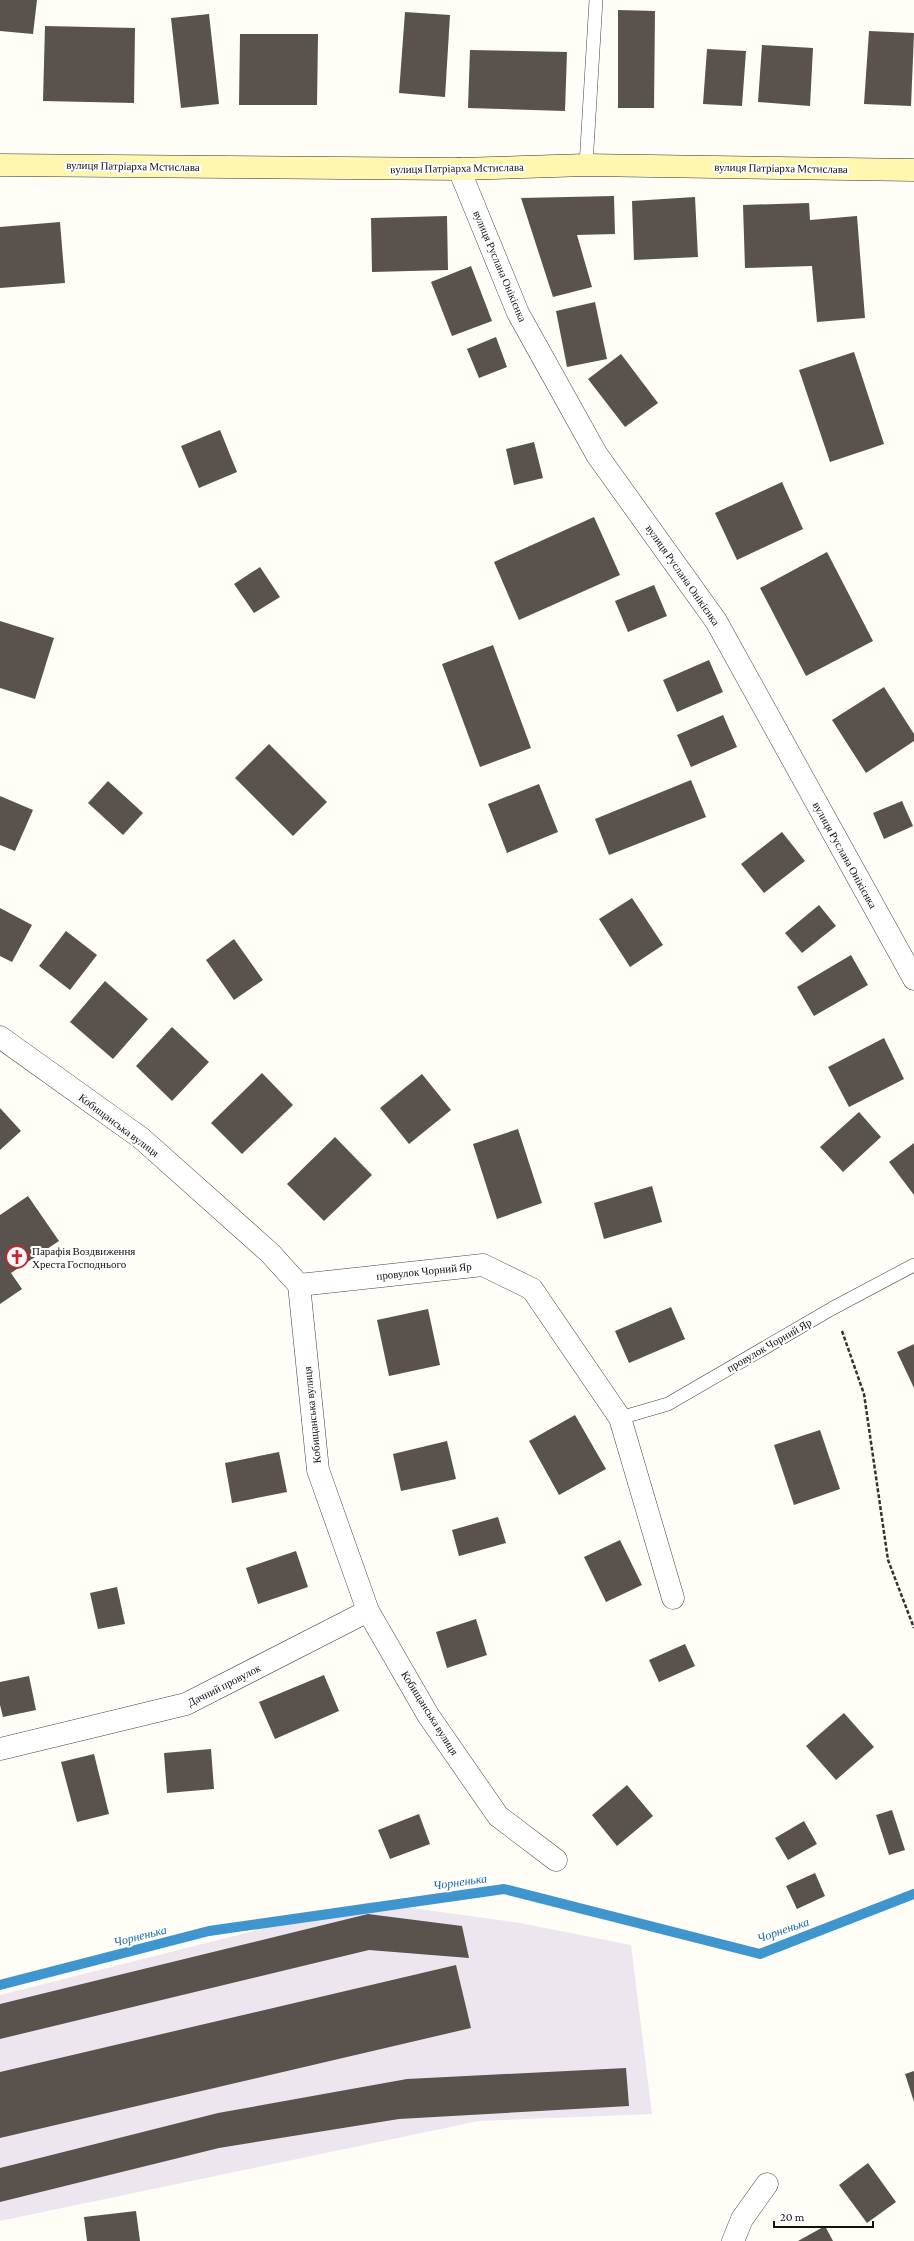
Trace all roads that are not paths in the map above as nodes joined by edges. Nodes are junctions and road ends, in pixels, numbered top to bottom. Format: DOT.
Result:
graph roads {
  1 [pos="596,0"];
  2 [pos="0,165"];
  3 [pos="586,165"];
  4 [pos="459,169"];
  5 [pos="914,170"];
  6 [pos="914,979"];
  7 [pos="0,1037"];
  8 [pos="914,1265"];
  9 [pos="299,1285"];
  10 [pos="620,1418"];
  11 [pos="672,1598"];
  12 [pos="368,1611"];
  13 [pos="0,1749"];
  14 [pos="556,1860"];
  15 [pos="767,2184"];
  16 [pos="733,2241"];
  1 -- 3 [label="lane"];
  2 -- 4 [label="main road, вулиця Патріарха Мстислава"];
  3 -- 4 [label="main road, вулиця Патріарха Мстислава"];
  3 -- 5 [label="main road, вулиця Патріарха Мстислава"];
  4 -- 6 [label="street, вулиця Руслана Онікієнка"];
  7 -- 9 [label="street, Кобищанська вулиця"];
  8 -- 10 [label="lane, провулок Чорний Яр"];
  9 -- 10 [label="street, провулок Чорний Яр"];
  9 -- 12 [label="street, Кобищанська вулиця"];
  10 -- 11 [label="street, провулок Чорний Яр"];
  12 -- 13 [label="street, Дачний провулок"];
  12 -- 14 [label="street, Кобищанська вулиця"];
  15 -- 16 [label="street"];
}
